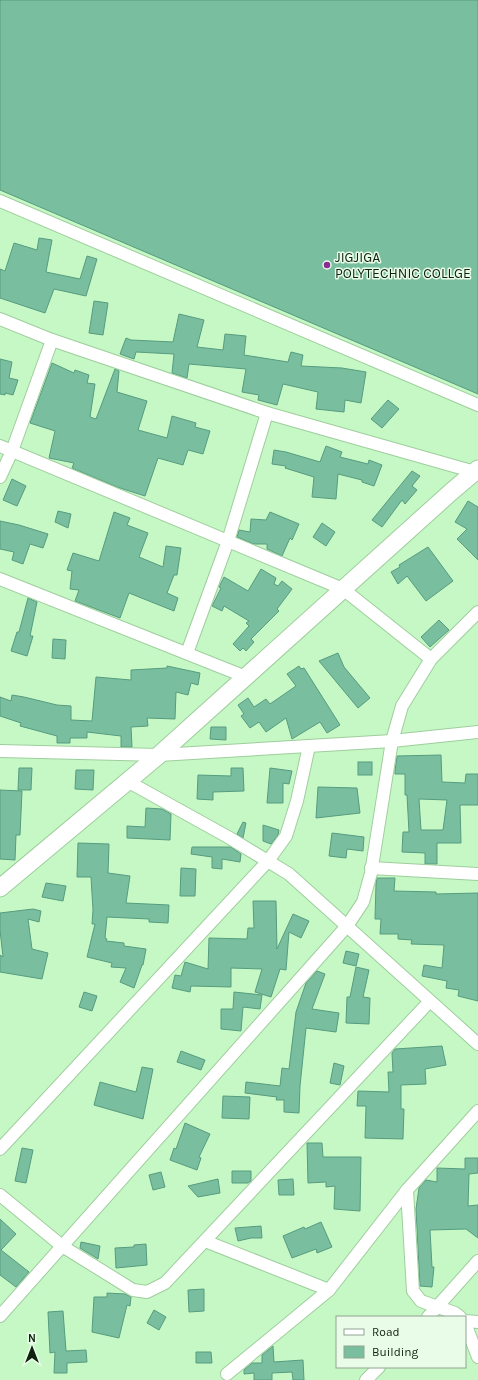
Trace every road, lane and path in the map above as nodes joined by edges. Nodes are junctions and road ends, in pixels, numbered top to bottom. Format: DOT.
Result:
graph roads {
  1 [pos="0,201"];
  2 [pos="0,318"];
  3 [pos="52,340"];
  4 [pos="478,406"];
  5 [pos="267,413"];
  6 [pos="0,446"];
  7 [pos="12,450"];
  8 [pos="476,471"];
  9 [pos="0,477"];
  10 [pos="228,541"];
  11 [pos="0,578"];
  12 [pos="343,589"];
  13 [pos="478,612"];
  14 [pos="187,653"];
  15 [pos="431,659"];
  16 [pos="246,677"];
  17 [pos="478,732"];
  18 [pos="392,742"];
  19 [pos="308,746"];
  20 [pos="0,751"];
  21 [pos="159,755"];
  22 [pos="127,781"];
  23 [pos="268,861"];
  24 [pos="371,868"];
  25 [pos="478,874"];
  26 [pos="0,888"];
  27 [pos="347,926"];
  28 [pos="430,1001"];
  29 [pos="478,1044"];
  30 [pos="478,1111"];
  31 [pos="0,1149"];
  32 [pos="407,1190"];
  33 [pos="0,1195"];
  34 [pos="205,1241"];
  35 [pos="62,1246"];
  36 [pos="478,1261"];
  37 [pos="329,1290"];
  38 [pos="438,1306"];
  39 [pos="0,1316"];
  40 [pos="429,1316"];
  41 [pos="459,1316"];
  42 [pos="466,1322"];
  43 [pos="478,1322"];
  44 [pos="466,1325"];
  45 [pos="478,1357"];
  46 [pos="377,1368"];
  47 [pos="227,1374"];
  48 [pos="366,1380"];
  1 -- 4 [label="street"];
  2 -- 3 [label="street"];
  3 -- 5 [label="street"];
  3 -- 7 [label="street"];
  5 -- 8 [label="street"];
  5 -- 10 [label="street"];
  6 -- 7 [label="street"];
  7 -- 9 [label="street"];
  7 -- 10 [label="street"];
  8 -- 12 [label="street"];
  10 -- 12 [label="street"];
  10 -- 14 [label="street"];
  11 -- 14 [label="street"];
  12 -- 15 [label="street"];
  12 -- 16 [label="street"];
  13 -- 15 [label="street"];
  14 -- 16 [label="street"];
  15 -- 18 [label="street"];
  16 -- 21 [label="street"];
  17 -- 18 [label="street"];
  18 -- 19 [label="street"];
  18 -- 24 [label="street"];
  19 -- 21 [label="street"];
  19 -- 23 [label="street"];
  20 -- 21 [label="street"];
  21 -- 22 [label="street"];
  22 -- 23 [label="street"];
  22 -- 26 [label="street"];
  23 -- 27 [label="street"];
  23 -- 31 [label="street"];
  24 -- 25 [label="street"];
  24 -- 27 [label="street"];
  27 -- 28 [label="street"];
  27 -- 35 [label="street"];
  28 -- 29 [label="street"];
  28 -- 34 [label="street"];
  30 -- 32 [label="street"];
  32 -- 37 [label="street"];
  32 -- 38 [label="street"];
  33 -- 35 [label="street"];
  34 -- 35 [label="street"];
  34 -- 37 [label="street"];
  35 -- 39 [label="street"];
  36 -- 38 [label="street"];
  37 -- 47 [label="street"];
  38 -- 40 [label="street"];
  38 -- 41 [label="street"];
  42 -- 43 [label="street"];
  44 -- 45 [label="street"];
  46 -- 48 [label="street"];
}
